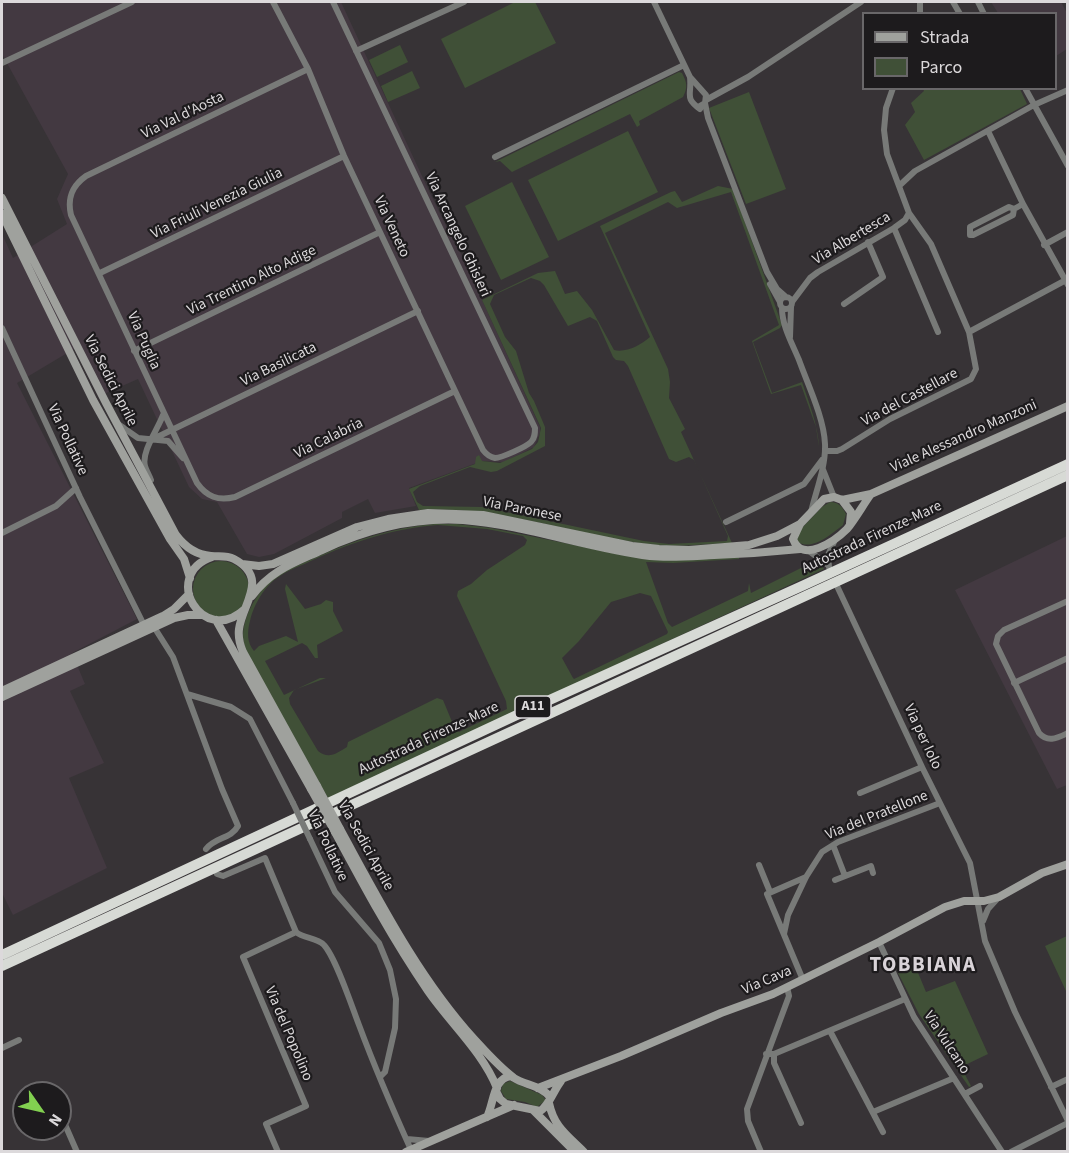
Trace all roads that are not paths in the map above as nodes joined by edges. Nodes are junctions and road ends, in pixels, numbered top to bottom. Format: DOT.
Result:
graph roads {
  1 [pos="132,2"];
  2 [pos="273,2"];
  3 [pos="333,2"];
  4 [pos="464,2"];
  5 [pos="654,2"];
  6 [pos="861,2"];
  7 [pos="356,51"];
  8 [pos="2,63"];
  9 [pos="684,65"];
  10 [pos="308,69"];
  11 [pos="690,77"];
  12 [pos="702,90"];
  13 [pos="892,90"];
  14 [pos="1026,90"];
  15 [pos="1068,90"];
  16 [pos="720,91"];
  17 [pos="690,94"];
  18 [pos="706,102"];
  19 [pos="1034,105"];
  20 [pos="698,107"];
  21 [pos="708,118"];
  22 [pos="988,131"];
  23 [pos="344,156"];
  24 [pos="495,157"];
  25 [pos="1068,166"];
  26 [pos="899,186"];
  27 [pos="73,189"];
  28 [pos="2,198"];
  29 [pos="1023,204"];
  30 [pos="1014,209"];
  31 [pos="909,213"];
  32 [pos="2,214"];
  33 [pos="990,216"];
  34 [pos="994,225"];
  35 [pos="894,228"];
  36 [pos="380,232"];
  37 [pos="1068,232"];
  38 [pos="868,242"];
  39 [pos="1044,245"];
  40 [pos="767,272"];
  41 [pos="100,273"];
  42 [pos="1067,282"];
  43 [pos="786,297"];
  44 [pos="791,304"];
  45 [pos="844,304"];
  46 [pos="781,305"];
  47 [pos="418,312"];
  48 [pos="2,328"];
  49 [pos="938,332"];
  50 [pos="969,332"];
  51 [pos="790,338"];
  52 [pos="134,351"];
  53 [pos="455,391"];
  54 [pos="1068,406"];
  55 [pos="163,414"];
  56 [pos="115,422"];
  57 [pos="172,430"];
  58 [pos="152,440"];
  59 [pos="824,453"];
  60 [pos="493,458"];
  61 [pos="1068,464"];
  62 [pos="189,466"];
  63 [pos="822,467"];
  64 [pos="1068,475"];
  65 [pos="804,484"];
  66 [pos="76,488"];
  67 [pos="871,494"];
  68 [pos="815,495"];
  69 [pos="211,497"];
  70 [pos="838,499"];
  71 [pos="158,503"];
  72 [pos="811,513"];
  73 [pos="726,522"];
  74 [pos="800,524"];
  75 [pos="848,527"];
  76 [pos="2,533"];
  77 [pos="838,536"];
  78 [pos="804,550"];
  79 [pos="213,557"];
  80 [pos="242,564"];
  81 [pos="190,579"];
  82 [pos="837,586"];
  83 [pos="189,594"];
  84 [pos="251,597"];
  85 [pos="1068,601"];
  86 [pos="245,609"];
  87 [pos="202,615"];
  88 [pos="216,620"];
  89 [pos="144,625"];
  90 [pos="154,627"];
  91 [pos="1068,658"];
  92 [pos="1014,683"];
  93 [pos="2,691"];
  94 [pos="187,694"];
  95 [pos="2,697"];
  96 [pos="1068,733"];
  97 [pos="922,767"];
  98 [pos="314,788"];
  99 [pos="860,793"];
  100 [pos="939,803"];
  101 [pos="338,831"];
  102 [pos="833,845"];
  103 [pos="206,849"];
  104 [pos="1068,864"];
  105 [pos="759,865"];
  106 [pos="873,873"];
  107 [pos="217,874"];
  108 [pos="845,876"];
  109 [pos="806,877"];
  110 [pos="835,880"];
  111 [pos="770,892"];
  112 [pos="999,897"];
  113 [pos="978,900"];
  114 [pos="982,924"];
  115 [pos="296,932"];
  116 [pos="784,934"];
  117 [pos="879,942"];
  118 [pos="2,955"];
  119 [pos="2,966"];
  120 [pos="802,980"];
  121 [pos="787,987"];
  122 [pos="905,999"];
  123 [pos="830,1031"];
  124 [pos="20,1040"];
  125 [pos="2,1048"];
  126 [pos="770,1054"];
  127 [pos="511,1076"];
  128 [pos="380,1077"];
  129 [pos="954,1078"];
  130 [pos="1068,1079"];
  131 [pos="562,1080"];
  132 [pos="980,1086"];
  133 [pos="1051,1087"];
  134 [pos="538,1088"];
  135 [pos="496,1089"];
  136 [pos="965,1094"];
  137 [pos="549,1100"];
  138 [pos="514,1105"];
  139 [pos="533,1110"];
  140 [pos="873,1112"];
  141 [pos="487,1117"];
  142 [pos="1068,1122"];
  143 [pos="801,1123"];
  144 [pos="883,1132"];
  145 [pos="407,1139"];
  146 [pos="430,1141"];
  147 [pos="410,1151"];
  148 [pos="278,1152"];
  149 [pos="575,1152"];
  150 [pos="584,1152"];
  151 [pos="761,1152"];
  152 [pos="1002,1152"];
  153 [pos="1011,1152"];
  1 -- 8 [label="street"];
  2 -- 10 [label="street, Via Veneto"];
  3 -- 7 [label="street, Via Arcangelo Ghisleri"];
  4 -- 7 [label="street"];
  5 -- 9 [label="street"];
  6 -- 16 [label="street"];
  7 -- 60 [label="street, Via Arcangelo Ghisleri"];
  9 -- 11 [label="street"];
  9 -- 24 [label="street"];
  10 -- 23 [label="street, Via Veneto"];
  10 -- 27 [label="street, Via Val d'Aosta"];
  11 -- 12 [label="street"];
  11 -- 17 [label="street"];
  12 -- 16 [label="street"];
  12 -- 17 [label="street"];
  12 -- 18 [label="street"];
  13 -- 26 [label="street, Via Albertesca"];
  14 -- 19 [label="street"];
  15 -- 19 [label="street"];
  16 -- 18 [label="street"];
  17 -- 20 [label="street"];
  18 -- 20 [label="street"];
  18 -- 21 [label="street"];
  19 -- 22 [label="street"];
  19 -- 25 [label="street"];
  20 -- 21 [label="street"];
  21 -- 40 [label="street"];
  22 -- 26 [label="street"];
  22 -- 29 [label="street"];
  23 -- 36 [label="street, Via Veneto"];
  23 -- 41 [label="street, Via Friuli Venezia Giulia"];
  26 -- 31 [label="street, Via Albertesca"];
  27 -- 41 [label="street, Via Puglia"];
  28 -- 56 [label="main road, Via Sedici Aprile"];
  29 -- 30 [label="street"];
  29 -- 39 [label="street"];
  30 -- 33 [label="street"];
  30 -- 34 [label="street"];
  31 -- 35 [label="street, Via Albertesca"];
  31 -- 50 [label="street, Via del Castellare"];
  32 -- 81 [label="main road, Via Sedici Aprile"];
  33 -- 34 [label="street"];
  33 -- 34 [label="street"];
  35 -- 38 [label="street, Via Albertesca"];
  35 -- 49 [label="street"];
  36 -- 47 [label="street, Via Veneto"];
  36 -- 52 [label="street, Via Trentino Alto Adige"];
  37 -- 39 [label="street"];
  38 -- 44 [label="street, Via Albertesca"];
  38 -- 45 [label="street"];
  39 -- 42 [label="street"];
  40 -- 43 [label="street"];
  40 -- 46 [label="street"];
  41 -- 52 [label="street, Via Puglia"];
  42 -- 50 [label="street"];
  43 -- 44 [label="street"];
  43 -- 46 [label="street"];
  44 -- 46 [label="street"];
  44 -- 51 [label="street"];
  46 -- 51 [label="street"];
  47 -- 53 [label="street, Via Veneto"];
  47 -- 57 [label="street, Via Basilicata"];
  48 -- 66 [label="street, Via Pollative"];
  50 -- 59 [label="street, Via del Castellare"];
  51 -- 59 [label="street"];
  52 -- 55 [label="street, Via Puglia"];
  53 -- 60 [label="street, Via Veneto"];
  53 -- 69 [label="street, Via Calabria"];
  54 -- 67 [label="main road, Viale Alessandro Manzoni"];
  55 -- 57 [label="street, Via Puglia"];
  55 -- 58 [label="street"];
  56 -- 58 [label="street"];
  56 -- 71 [label="main road, Via Sedici Aprile"];
  57 -- 58 [label="street, Via Basilicata"];
  57 -- 62 [label="street, Via Puglia"];
  58 -- 62 [label="street"];
  58 -- 71 [label="street"];
  59 -- 63 [label="street"];
  59 -- 65 [label="street"];
  61 -- 118 [label="highway, Autostrada Firenze-Mare / A11"];
  62 -- 69 [label="street, Via Puglia"];
  63 -- 68 [label="street"];
  63 -- 70 [label="street"];
  64 -- 119 [label="highway, Autostrada Firenze-Mare / A11"];
  65 -- 68 [label="street"];
  65 -- 73 [label="street"];
  66 -- 76 [label="street"];
  66 -- 89 [label="street, Via Pollative"];
  67 -- 70 [label="main road, Viale Alessandro Manzoni"];
  67 -- 75 [label="main road"];
  68 -- 72 [label="street"];
  70 -- 72 [label="main road, Via Paronese"];
  70 -- 75 [label="main road"];
  71 -- 79 [label="main road, Via Sedici Aprile"];
  72 -- 74 [label="main road, Via Paronese"];
  74 -- 78 [label="main road"];
  74 -- 80 [label="main road, Via Paronese"];
  75 -- 77 [label="main road"];
  77 -- 78 [label="main road"];
  77 -- 78 [label="street"];
  78 -- 84 [label="main road, Via Paronese"];
  79 -- 80 [label="main road, Via Sedici Aprile"];
  79 -- 81 [label="main road"];
  80 -- 84 [label="main road"];
  81 -- 83 [label="main road, Via Sedici Aprile"];
  82 -- 97 [label="street, Via per Iolo"];
  83 -- 87 [label="main road"];
  83 -- 89 [label="main road"];
  84 -- 86 [label="main road, Via Sedici Aprile"];
  85 -- 92 [label="street"];
  86 -- 88 [label="main road"];
  86 -- 98 [label="main road, Via Sedici Aprile"];
  87 -- 88 [label="main road"];
  87 -- 90 [label="main road"];
  88 -- 98 [label="main road, Via Sedici Aprile"];
  89 -- 93 [label="main road"];
  90 -- 94 [label="street"];
  90 -- 95 [label="main road"];
  91 -- 92 [label="street"];
  92 -- 96 [label="street"];
  94 -- 103 [label="street"];
  94 -- 128 [label="street, Via Pollative, bridge"];
  97 -- 99 [label="street"];
  97 -- 100 [label="street, Via per Iolo"];
  98 -- 101 [label="main road, Via Sedici Aprile, bridge"];
  100 -- 102 [label="street, Via del Pratellone"];
  100 -- 113 [label="street, Via per Iolo"];
  101 -- 127 [label="main road, Via Sedici Aprile"];
  101 -- 135 [label="main road, Via Sedici Aprile"];
  102 -- 108 [label="street"];
  102 -- 109 [label="street, Via del Pratellone"];
  104 -- 112 [label="main road"];
  105 -- 111 [label="street"];
  106 -- 108 [label="street"];
  107 -- 115 [label="street"];
  108 -- 110 [label="street"];
  109 -- 111 [label="street"];
  109 -- 116 [label="street, Via del Pratellone"];
  111 -- 116 [label="street"];
  112 -- 113 [label="main road, Via Cava"];
  112 -- 114 [label="street"];
  113 -- 114 [label="street, Via per Iolo"];
  113 -- 117 [label="main road, Via Cava"];
  114 -- 133 [label="street, Via per Iolo"];
  115 -- 128 [label="street"];
  115 -- 148 [label="street, Via del Popolino"];
  116 -- 120 [label="street"];
  117 -- 120 [label="main road, Via Cava"];
  117 -- 122 [label="street, Via Vulcano"];
  120 -- 121 [label="main road, Via Cava"];
  121 -- 126 [label="street"];
  121 -- 131 [label="main road, Via Cava"];
  122 -- 123 [label="street"];
  122 -- 129 [label="street, Via Vulcano"];
  123 -- 126 [label="street"];
  123 -- 140 [label="street"];
  124 -- 125 [label="street"];
  126 -- 143 [label="street"];
  126 -- 151 [label="street"];
  127 -- 134 [label="main road"];
  127 -- 135 [label="main road"];
  128 -- 145 [label="street"];
  129 -- 136 [label="street, Via Vulcano"];
  129 -- 140 [label="street"];
  130 -- 133 [label="street"];
  131 -- 134 [label="main road, Via Cava"];
  131 -- 137 [label="main road"];
  132 -- 136 [label="street"];
  133 -- 142 [label="street, Via per Iolo"];
  134 -- 137 [label="main road"];
  135 -- 138 [label="main road"];
  135 -- 141 [label="main road"];
  136 -- 152 [label="street, Via Vulcano"];
  137 -- 139 [label="main road"];
  137 -- 150 [label="main road"];
  138 -- 139 [label="main road"];
  138 -- 141 [label="main road"];
  139 -- 149 [label="main road"];
  140 -- 144 [label="street"];
  141 -- 146 [label="main road"];
  142 -- 153 [label="street"];
  145 -- 146 [label="street"];
  145 -- 147 [label="street"];
  146 -- 147 [label="main road"];
}
